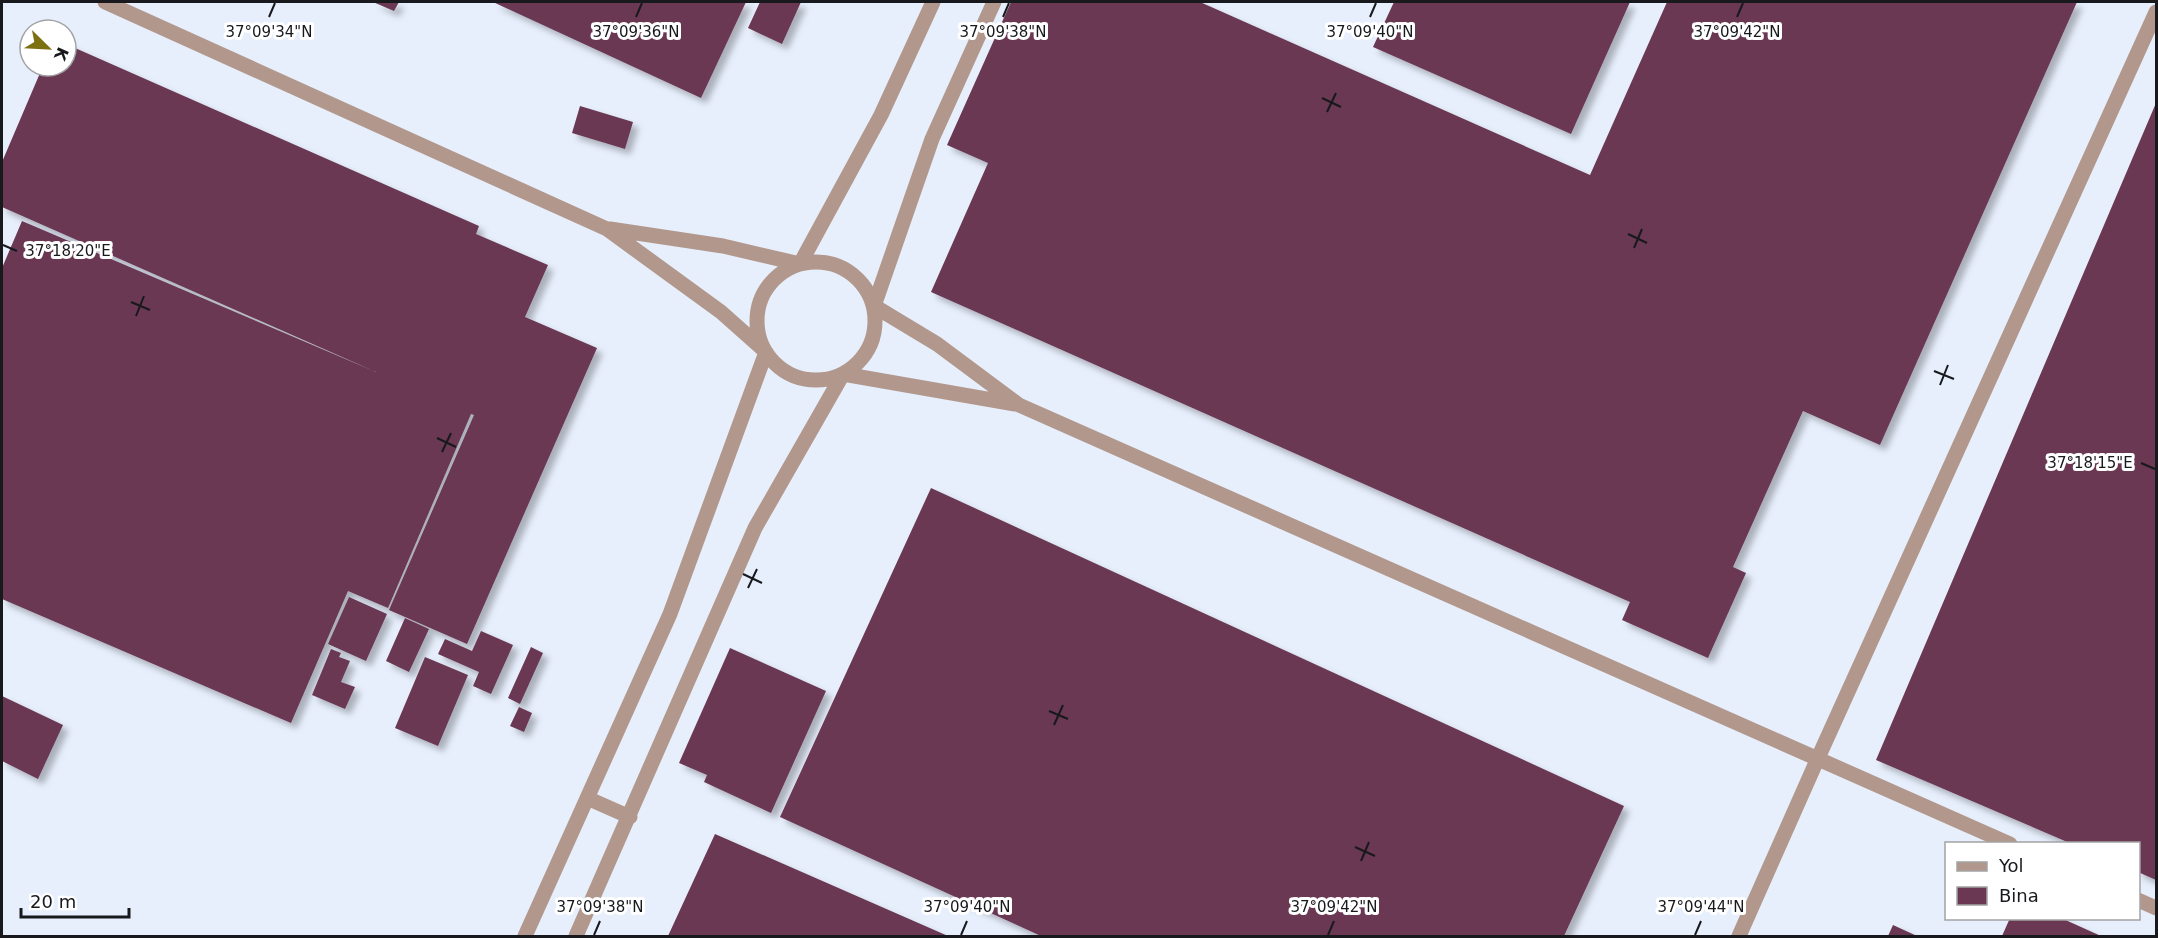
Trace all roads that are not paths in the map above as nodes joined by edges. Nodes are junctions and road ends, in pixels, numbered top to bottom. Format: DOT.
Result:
graph roads {
  1 [pos="105,2"];
  2 [pos="933,2"];
  3 [pos="994,2"];
  4 [pos="2157,12"];
  5 [pos="607,229"];
  6 [pos="800,264"];
  7 [pos="874,306"];
  8 [pos="766,352"];
  9 [pos="843,374"];
  10 [pos="1019,405"];
  11 [pos="1818,758"];
  12 [pos="587,798"];
  13 [pos="630,817"];
  14 [pos="2008,842"];
  15 [pos="2140,900"];
  16 [pos="2157,908"];
  17 [pos="525,936"];
  18 [pos="576,936"];
  19 [pos="1739,936"];
  1 -- 5 [label="street"];
  2 -- 6 [label="street"];
  3 -- 7 [label="street"];
  4 -- 11 [label="street"];
  5 -- 6 [label="street"];
  5 -- 8 [label="street"];
  6 -- 7 [label="street"];
  6 -- 8 [label="street"];
  7 -- 9 [label="street"];
  7 -- 10 [label="street"];
  8 -- 9 [label="street"];
  8 -- 12 [label="street"];
  9 -- 10 [label="street"];
  9 -- 13 [label="street"];
  10 -- 11 [label="street"];
  11 -- 14 [label="street"];
  11 -- 19 [label="street"];
  12 -- 13 [label="street"];
  12 -- 17 [label="street"];
  13 -- 18 [label="street"];
  15 -- 16 [label="street"];
}
